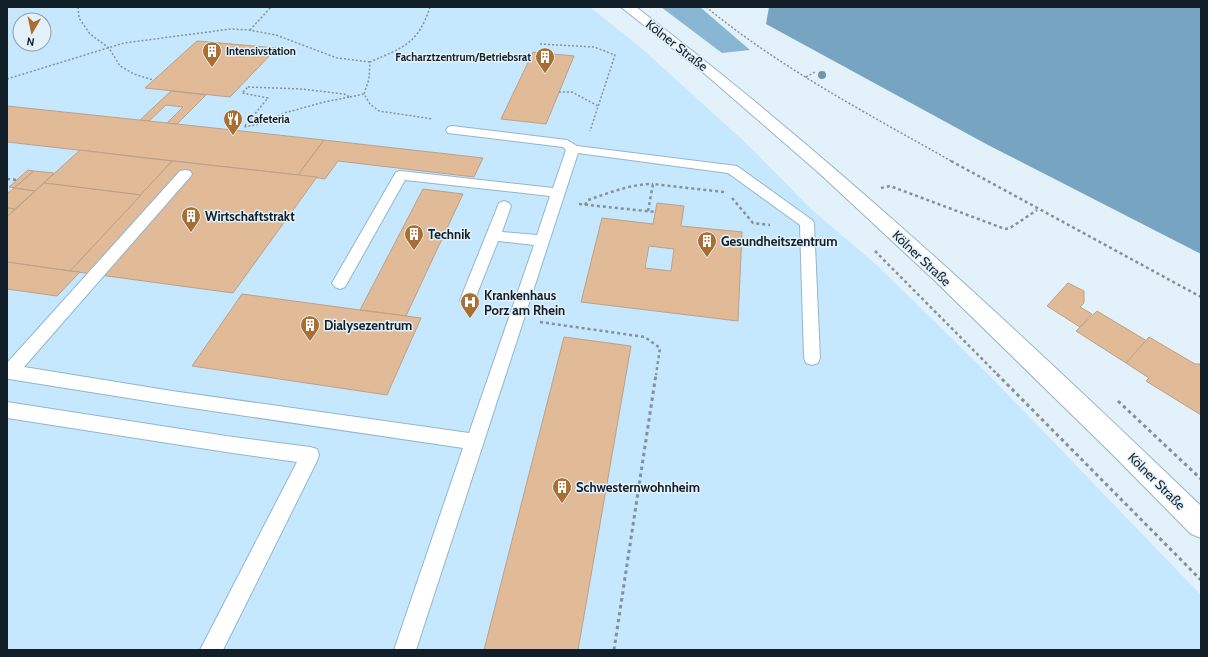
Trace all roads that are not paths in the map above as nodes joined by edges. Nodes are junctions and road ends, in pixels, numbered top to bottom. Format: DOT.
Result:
graph roads {
  1 [pos="628,7"];
  2 [pos="452,130"];
  3 [pos="570,146"];
  4 [pos="185,174"];
  5 [pos="559,193"];
  6 [pos="504,206"];
  7 [pos="493,236"];
  8 [pos="543,241"];
  9 [pos="340,283"];
  10 [pos="468,300"];
  11 [pos="812,358"];
  12 [pos="8,372"];
  13 [pos="7,410"];
  14 [pos="474,442"];
  15 [pos="1201,525"];
  16 [pos="211,650"];
  17 [pos="405,650"];
  1 -- 15 [label="main road, Kölner Straße"];
  2 -- 3 [label="lane"];
  3 -- 5 [label="lane"];
  3 -- 11 [label="lane"];
  4 -- 12 [label="lane"];
  5 -- 8 [label="lane"];
  5 -- 9 [label="lane"];
  6 -- 7 [label="lane"];
  7 -- 8 [label="lane"];
  7 -- 10 [label="lane"];
  8 -- 14 [label="lane"];
  12 -- 14 [label="lane"];
  13 -- 16 [label="lane"];
  14 -- 17 [label="lane"];
}
